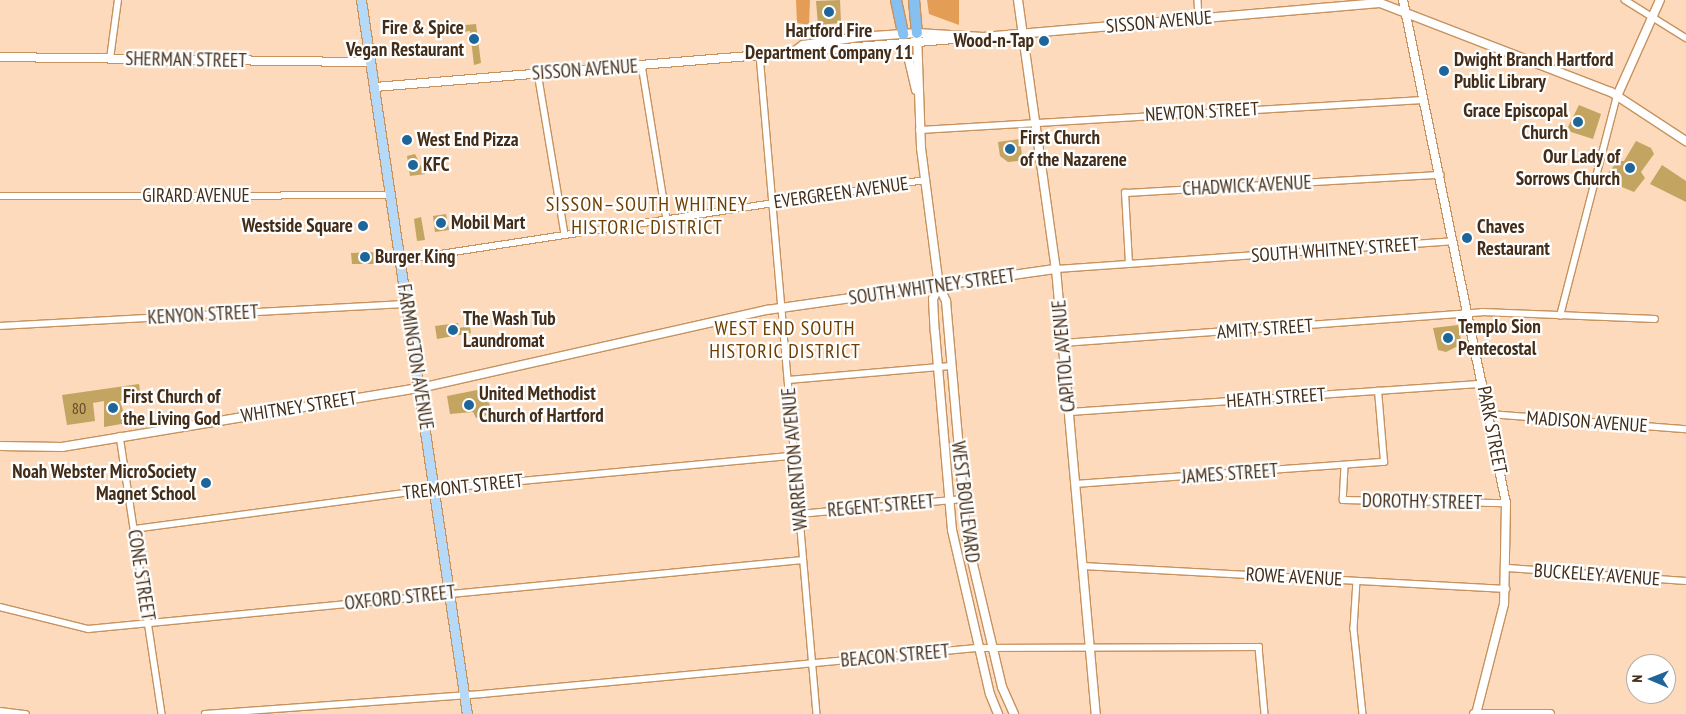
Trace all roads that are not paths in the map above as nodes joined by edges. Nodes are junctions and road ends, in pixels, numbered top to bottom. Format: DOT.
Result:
graph roads {
  1 [pos="118,0"];
  2 [pos="361,0"];
  3 [pos="896,0"];
  4 [pos="914,0"];
  5 [pos="1018,0"];
  6 [pos="1198,0"];
  7 [pos="1403,0"];
  8 [pos="1625,0"];
  9 [pos="1660,0"];
  10 [pos="1406,12"];
  11 [pos="1652,17"];
  12 [pos="1199,18"];
  13 [pos="917,33"];
  14 [pos="1021,33"];
  15 [pos="903,34"];
  16 [pos="970,37"];
  17 [pos="1686,38"];
  18 [pos="830,41"];
  19 [pos="918,45"];
  20 [pos="905,46"];
  21 [pos="795,51"];
  22 [pos="831,52"];
  23 [pos="760,55"];
  24 [pos="0,57"];
  25 [pos="110,59"];
  26 [pos="371,62"];
  27 [pos="642,65"];
  28 [pos="538,73"];
  29 [pos="375,87"];
  30 [pos="916,92"];
  31 [pos="1617,96"];
  32 [pos="1424,100"];
  33 [pos="1034,122"];
  34 [pos="919,130"];
  35 [pos="1686,141"];
  36 [pos="1440,175"];
  37 [pos="925,180"];
  38 [pos="392,195"];
  39 [pos="0,196"];
  40 [pos="774,202"];
  41 [pos="667,219"];
  42 [pos="565,234"];
  43 [pos="1453,241"];
  44 [pos="401,260"];
  45 [pos="1129,264"];
  46 [pos="1056,270"];
  47 [pos="939,286"];
  48 [pos="406,304"];
  49 [pos="782,307"];
  50 [pos="1468,314"];
  51 [pos="1560,316"];
  52 [pos="1655,319"];
  53 [pos="0,326"];
  54 [pos="1063,343"];
  55 [pos="938,366"];
  56 [pos="950,366"];
  57 [pos="788,380"];
  58 [pos="1483,384"];
  59 [pos="420,388"];
  60 [pos="1378,391"];
  61 [pos="1069,412"];
  62 [pos="1489,414"];
  63 [pos="1686,429"];
  64 [pos="120,436"];
  65 [pos="0,446"];
  66 [pos="794,456"];
  67 [pos="1345,466"];
  68 [pos="1075,484"];
  69 [pos="435,489"];
  70 [pos="963,499"];
  71 [pos="950,500"];
  72 [pos="1506,503"];
  73 [pos="799,514"];
  74 [pos="134,529"];
  75 [pos="803,560"];
  76 [pos="1083,566"];
  77 [pos="1508,568"];
  78 [pos="974,571"];
  79 [pos="961,574"];
  80 [pos="1357,581"];
  81 [pos="1686,581"];
  82 [pos="1506,589"];
  83 [pos="450,593"];
  84 [pos="0,607"];
  85 [pos="148,623"];
  86 [pos="979,648"];
  87 [pos="993,648"];
  88 [pos="1090,648"];
  89 [pos="812,664"];
  90 [pos="465,695"];
  91 [pos="0,711"];
  92 [pos="26,714"];
  93 [pos="162,714"];
  94 [pos="205,714"];
  95 [pos="467,714"];
  96 [pos="816,714"];
  97 [pos="998,714"];
  98 [pos="1014,714"];
  99 [pos="1096,714"];
  100 [pos="1265,714"];
  101 [pos="1363,714"];
  102 [pos="1475,714"];
  103 [pos="1550,714"];
  1 -- 25 [label="street"];
  2 -- 26 [label="main road, FARMINGTON AVENUE"];
  3 -- 15 [label="highway"];
  4 -- 13 [label="highway"];
  5 -- 14 [label="main road, CAPITOL AVENUE"];
  6 -- 12 [label="street"];
  7 -- 10 [label="main road, PARK STREET"];
  8 -- 11 [label="street"];
  9 -- 11 [label="main road"];
  10 -- 12 [label="main road, SISSON AVENUE"];
  10 -- 31 [label="main road, SISSON AVENUE"];
  10 -- 32 [label="main road, PARK STREET"];
  11 -- 17 [label="street"];
  11 -- 31 [label="main road"];
  12 -- 14 [label="main road, SISSON AVENUE"];
  13 -- 15 [label="main road, SISSON AVENUE"];
  13 -- 16 [label="main road, SISSON AVENUE"];
  13 -- 19 [label="main road, WEST BOULEVARD"];
  14 -- 16 [label="main road, SISSON AVENUE"];
  14 -- 33 [label="main road, CAPITOL AVENUE"];
  15 -- 18 [label="main road, SISSON AVENUE"];
  15 -- 20 [label="main road, WEST BOULEVARD"];
  16 -- 19 [label="main road, SISSON AVENUE"];
  18 -- 21 [label="main road, SISSON AVENUE"];
  18 -- 22 [label="main road"];
  19 -- 20 [label="main road, SISSON AVENUE"];
  19 -- 30 [label="main road, WEST BOULEVARD"];
  20 -- 22 [label="main road, SISSON AVENUE"];
  20 -- 30 [label="main road, WEST BOULEVARD"];
  21 -- 22 [label="main road, SISSON AVENUE"];
  21 -- 23 [label="main road, SISSON AVENUE"];
  23 -- 27 [label="main road, SISSON AVENUE"];
  23 -- 40 [label="street, WARRENTON AVENUE"];
  24 -- 25 [label="main road, SHERMAN STREET"];
  25 -- 26 [label="main road, SHERMAN STREET"];
  26 -- 29 [label="main road, FARMINGTON AVENUE"];
  27 -- 28 [label="main road, SISSON AVENUE"];
  27 -- 41 [label="street"];
  28 -- 29 [label="main road, SISSON AVENUE"];
  28 -- 42 [label="street"];
  29 -- 38 [label="main road, FARMINGTON AVENUE"];
  30 -- 34 [label="main road, WEST BOULEVARD"];
  31 -- 35 [label="main road, SISSON AVENUE"];
  31 -- 51 [label="street"];
  32 -- 33 [label="street, NEWTON STREET"];
  32 -- 36 [label="main road, PARK STREET"];
  33 -- 34 [label="street, NEWTON STREET"];
  33 -- 46 [label="main road, CAPITOL AVENUE"];
  34 -- 37 [label="main road, WEST BOULEVARD"];
  36 -- 43 [label="main road, PARK STREET"];
  36 -- 45 [label="street, CHADWICK AVENUE"];
  37 -- 40 [label="street, EVERGREEN AVENUE"];
  37 -- 47 [label="main road, WEST BOULEVARD"];
  38 -- 39 [label="street, GIRARD AVENUE"];
  38 -- 44 [label="main road, FARMINGTON AVENUE"];
  40 -- 41 [label="street, EVERGREEN AVENUE"];
  40 -- 49 [label="street, WARRENTON AVENUE"];
  41 -- 42 [label="street, EVERGREEN AVENUE"];
  42 -- 44 [label="street, EVERGREEN AVENUE"];
  43 -- 45 [label="street, SOUTH WHITNEY STREET"];
  43 -- 50 [label="main road, PARK STREET"];
  44 -- 48 [label="main road, FARMINGTON AVENUE"];
  45 -- 46 [label="street, SOUTH WHITNEY STREET"];
  46 -- 47 [label="main road, SOUTH WHITNEY STREET"];
  46 -- 54 [label="main road, CAPITOL AVENUE"];
  47 -- 49 [label="main road, SOUTH WHITNEY STREET"];
  47 -- 55 [label="main road, WEST BOULEVARD"];
  47 -- 56 [label="main road, WEST BOULEVARD"];
  48 -- 53 [label="street, KENYON STREET"];
  48 -- 59 [label="main road, FARMINGTON AVENUE"];
  49 -- 57 [label="street, WARRENTON AVENUE"];
  49 -- 59 [label="main road, SOUTH WHITNEY STREET"];
  50 -- 51 [label="street, AMITY STREET"];
  50 -- 54 [label="street, AMITY STREET"];
  50 -- 58 [label="main road, PARK STREET"];
  51 -- 52 [label="street, AMITY STREET"];
  54 -- 61 [label="main road, CAPITOL AVENUE"];
  55 -- 56 [label="street"];
  55 -- 57 [label="street"];
  55 -- 71 [label="main road, WEST BOULEVARD"];
  56 -- 70 [label="main road, WEST BOULEVARD"];
  57 -- 66 [label="street, WARRENTON AVENUE"];
  58 -- 60 [label="street, HEATH STREET"];
  58 -- 62 [label="main road, PARK STREET"];
  59 -- 64 [label="main road, WHITNEY STREET"];
  59 -- 69 [label="main road, FARMINGTON AVENUE"];
  60 -- 61 [label="street, HEATH STREET"];
  60 -- 67 [label="street, JAMES STREET"];
  61 -- 68 [label="main road, CAPITOL AVENUE"];
  62 -- 63 [label="street, MADISON AVENUE"];
  62 -- 72 [label="main road, PARK STREET"];
  64 -- 65 [label="main road, WHITNEY STREET"];
  64 -- 74 [label="street, CONE STREET"];
  66 -- 69 [label="street, TREMONT STREET"];
  66 -- 73 [label="street, WARRENTON AVENUE"];
  67 -- 68 [label="street, JAMES STREET"];
  67 -- 72 [label="street, DOROTHY STREET"];
  68 -- 76 [label="main road, CAPITOL AVENUE"];
  69 -- 74 [label="street, TREMONT STREET"];
  69 -- 83 [label="main road, FARMINGTON AVENUE"];
  70 -- 71 [label="street, REGENT STREET"];
  70 -- 78 [label="main road, WEST BOULEVARD"];
  71 -- 73 [label="street, REGENT STREET"];
  71 -- 79 [label="main road, WEST BOULEVARD"];
  72 -- 77 [label="main road, PARK STREET"];
  73 -- 75 [label="street, WARRENTON AVENUE"];
  74 -- 85 [label="street, CONE STREET"];
  75 -- 83 [label="street, OXFORD STREET"];
  75 -- 89 [label="street, WARRENTON AVENUE"];
  76 -- 80 [label="street, ROWE AVENUE"];
  76 -- 88 [label="main road, CAPITOL AVENUE"];
  77 -- 81 [label="street, BUCKELEY AVENUE"];
  77 -- 82 [label="main road, PARK STREET"];
  78 -- 79 [label="main road"];
  78 -- 87 [label="main road, WEST BOULEVARD"];
  79 -- 86 [label="main road, WEST BOULEVARD"];
  80 -- 82 [label="street, ROWE AVENUE"];
  80 -- 101 [label="street"];
  82 -- 102 [label="main road, PARK STREET"];
  83 -- 85 [label="street, OXFORD STREET"];
  83 -- 90 [label="main road, FARMINGTON AVENUE"];
  84 -- 85 [label="street, OXFORD STREET"];
  85 -- 93 [label="street, CONE STREET"];
  86 -- 87 [label="street, BEACON STREET"];
  86 -- 89 [label="street, BEACON STREET"];
  86 -- 97 [label="main road, WEST BOULEVARD"];
  87 -- 88 [label="street, BEACON STREET"];
  87 -- 98 [label="main road, WEST BOULEVARD"];
  88 -- 99 [label="main road, CAPITOL AVENUE"];
  88 -- 100 [label="street, BEACON STREET"];
  89 -- 90 [label="street, BEACON STREET"];
  89 -- 96 [label="street, WARRENTON AVENUE"];
  90 -- 94 [label="street, BEACON STREET"];
  90 -- 95 [label="main road, FARMINGTON AVENUE"];
  91 -- 92 [label="street"];
  102 -- 103 [label="main road"];
}
